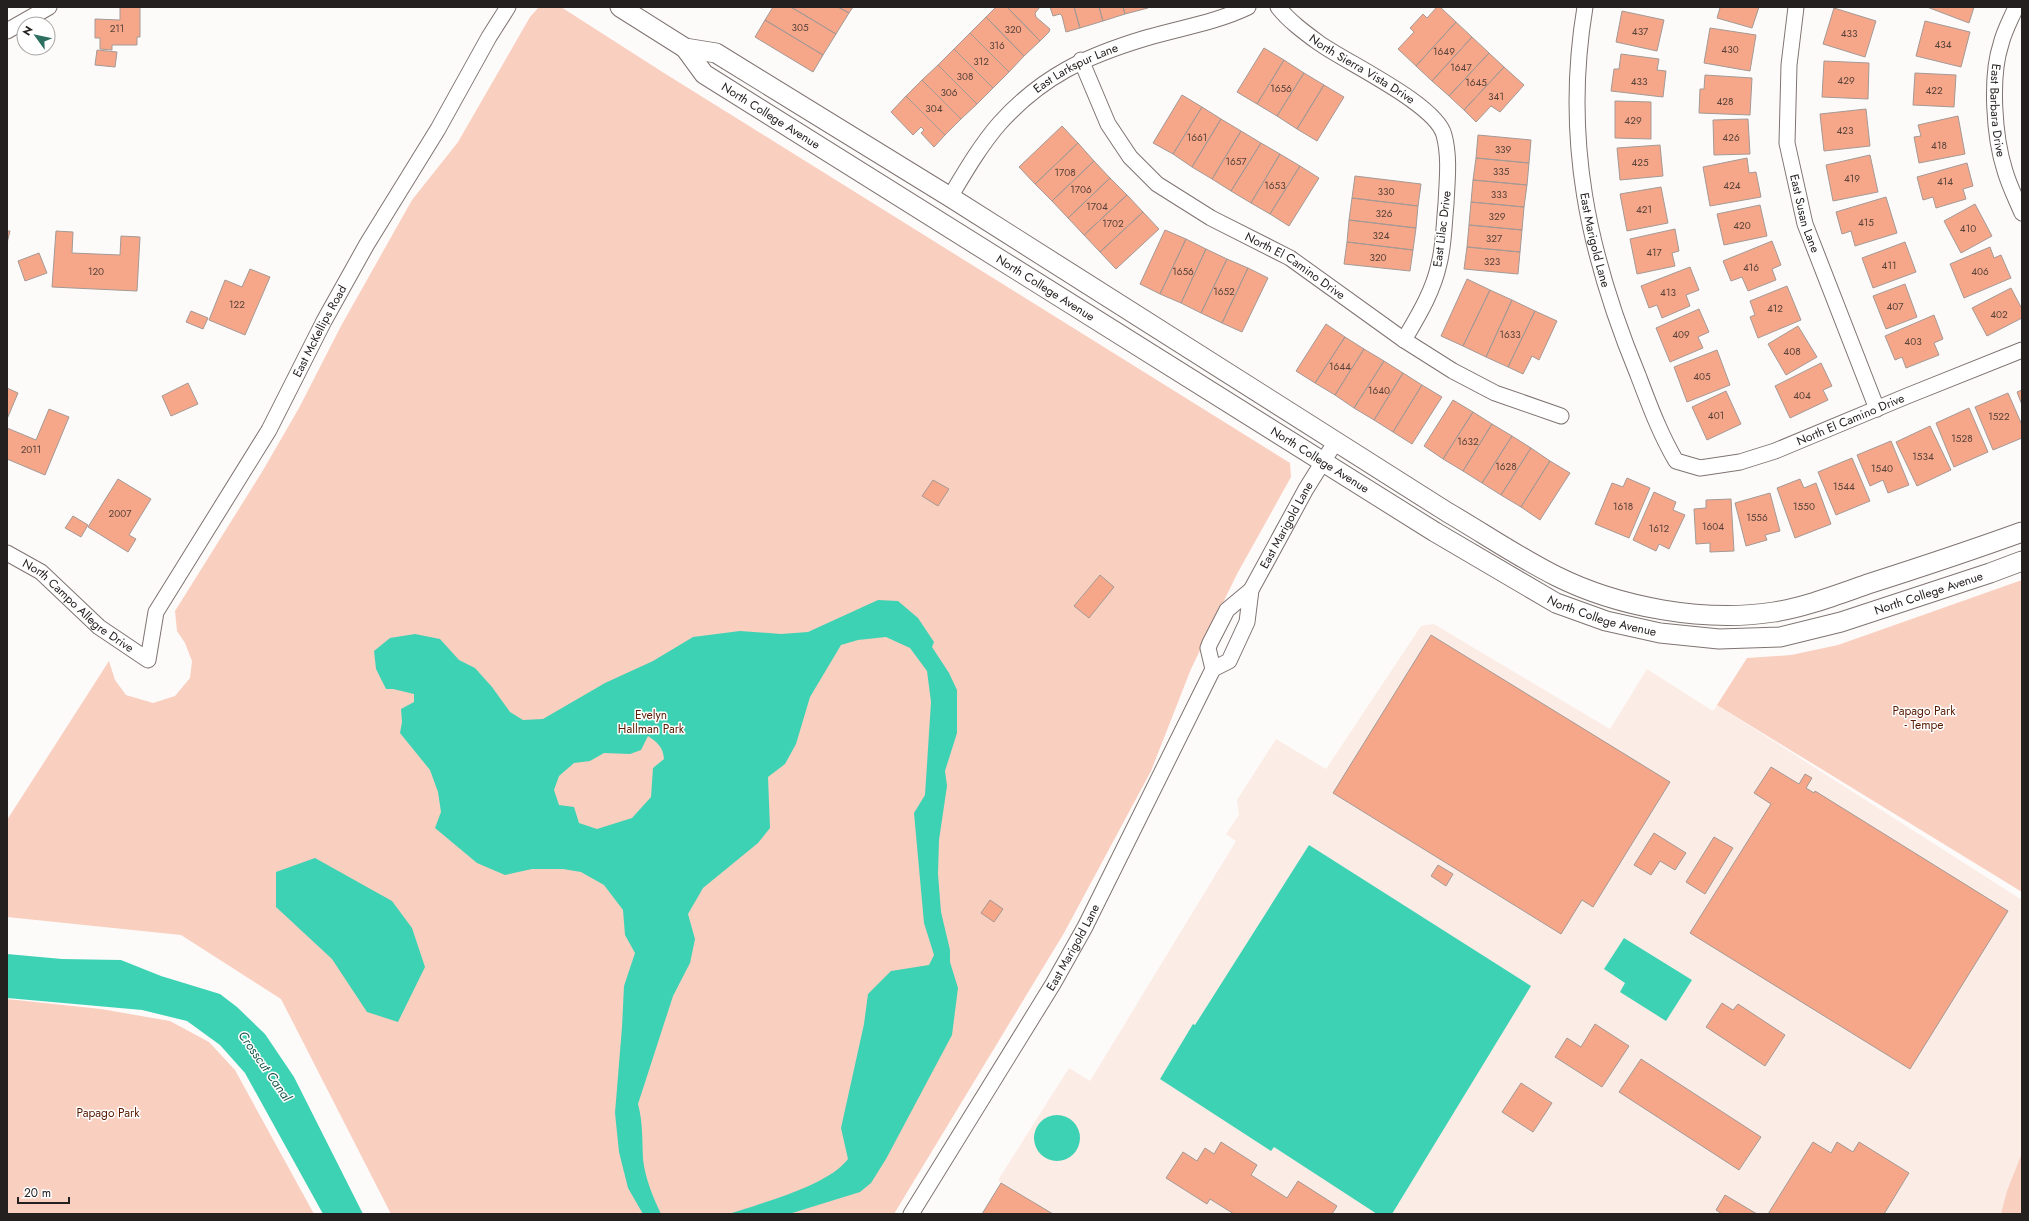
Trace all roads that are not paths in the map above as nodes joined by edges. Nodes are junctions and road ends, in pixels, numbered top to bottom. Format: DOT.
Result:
graph roads {
  1 [pos="49,7"];
  2 [pos="508,7"];
  3 [pos="620,7"];
  4 [pos="1248,7"];
  5 [pos="1278,7"];
  6 [pos="1585,7"];
  7 [pos="1796,7"];
  8 [pos="2016,7"];
  9 [pos="7,31"];
  10 [pos="685,48"];
  11 [pos="1081,60"];
  12 [pos="1444,134"];
  13 [pos="950,196"];
  14 [pos="2022,213"];
  15 [pos="1404,340"];
  16 [pos="2022,350"];
  17 [pos="1877,409"];
  18 [pos="1561,416"];
  19 [pos="1336,441"];
  20 [pos="1676,461"];
  21 [pos="1323,462"];
  22 [pos="2022,532"];
  23 [pos="7,553"];
  24 [pos="2022,561"];
  25 [pos="1251,590"];
  26 [pos="148,660"];
  27 [pos="1213,669"];
  28 [pos="911,1214"];
  1 -- 9 [label="street"];
  2 -- 26 [label="street, East McKellips Road"];
  3 -- 10 [label="street, North College Avenue"];
  4 -- 11 [label="street, East Larkspur Lane"];
  5 -- 12 [label="street, North Sierra Vista Drive"];
  6 -- 20 [label="street, East Marigold Lane"];
  7 -- 17 [label="street, East Susan Lane"];
  8 -- 14 [label="street, East Barbara Drive"];
  10 -- 13 [label="street, North College Avenue"];
  10 -- 21 [label="street, North College Avenue"];
  11 -- 13 [label="street, East Larkspur Lane"];
  11 -- 15 [label="street, North El Camino Drive"];
  12 -- 15 [label="street, East Lilac Drive"];
  13 -- 19 [label="street, North College Avenue"];
  15 -- 18 [label="street, North El Camino Drive"];
  16 -- 17 [label="street, North El Camino Drive"];
  17 -- 20 [label="street, North El Camino Drive"];
  19 -- 21 [label="street, East Marigold Lane"];
  19 -- 22 [label="street, North College Avenue"];
  21 -- 24 [label="street, North College Avenue"];
  21 -- 25 [label="street, East Marigold Lane"];
  23 -- 26 [label="street, North Campo Allegre Drive"];
  25 -- 27 [label="street, East Marigold Lane"];
  25 -- 27 [label="street, East Marigold Lane"];
  27 -- 28 [label="street, East Marigold Lane"];
}
